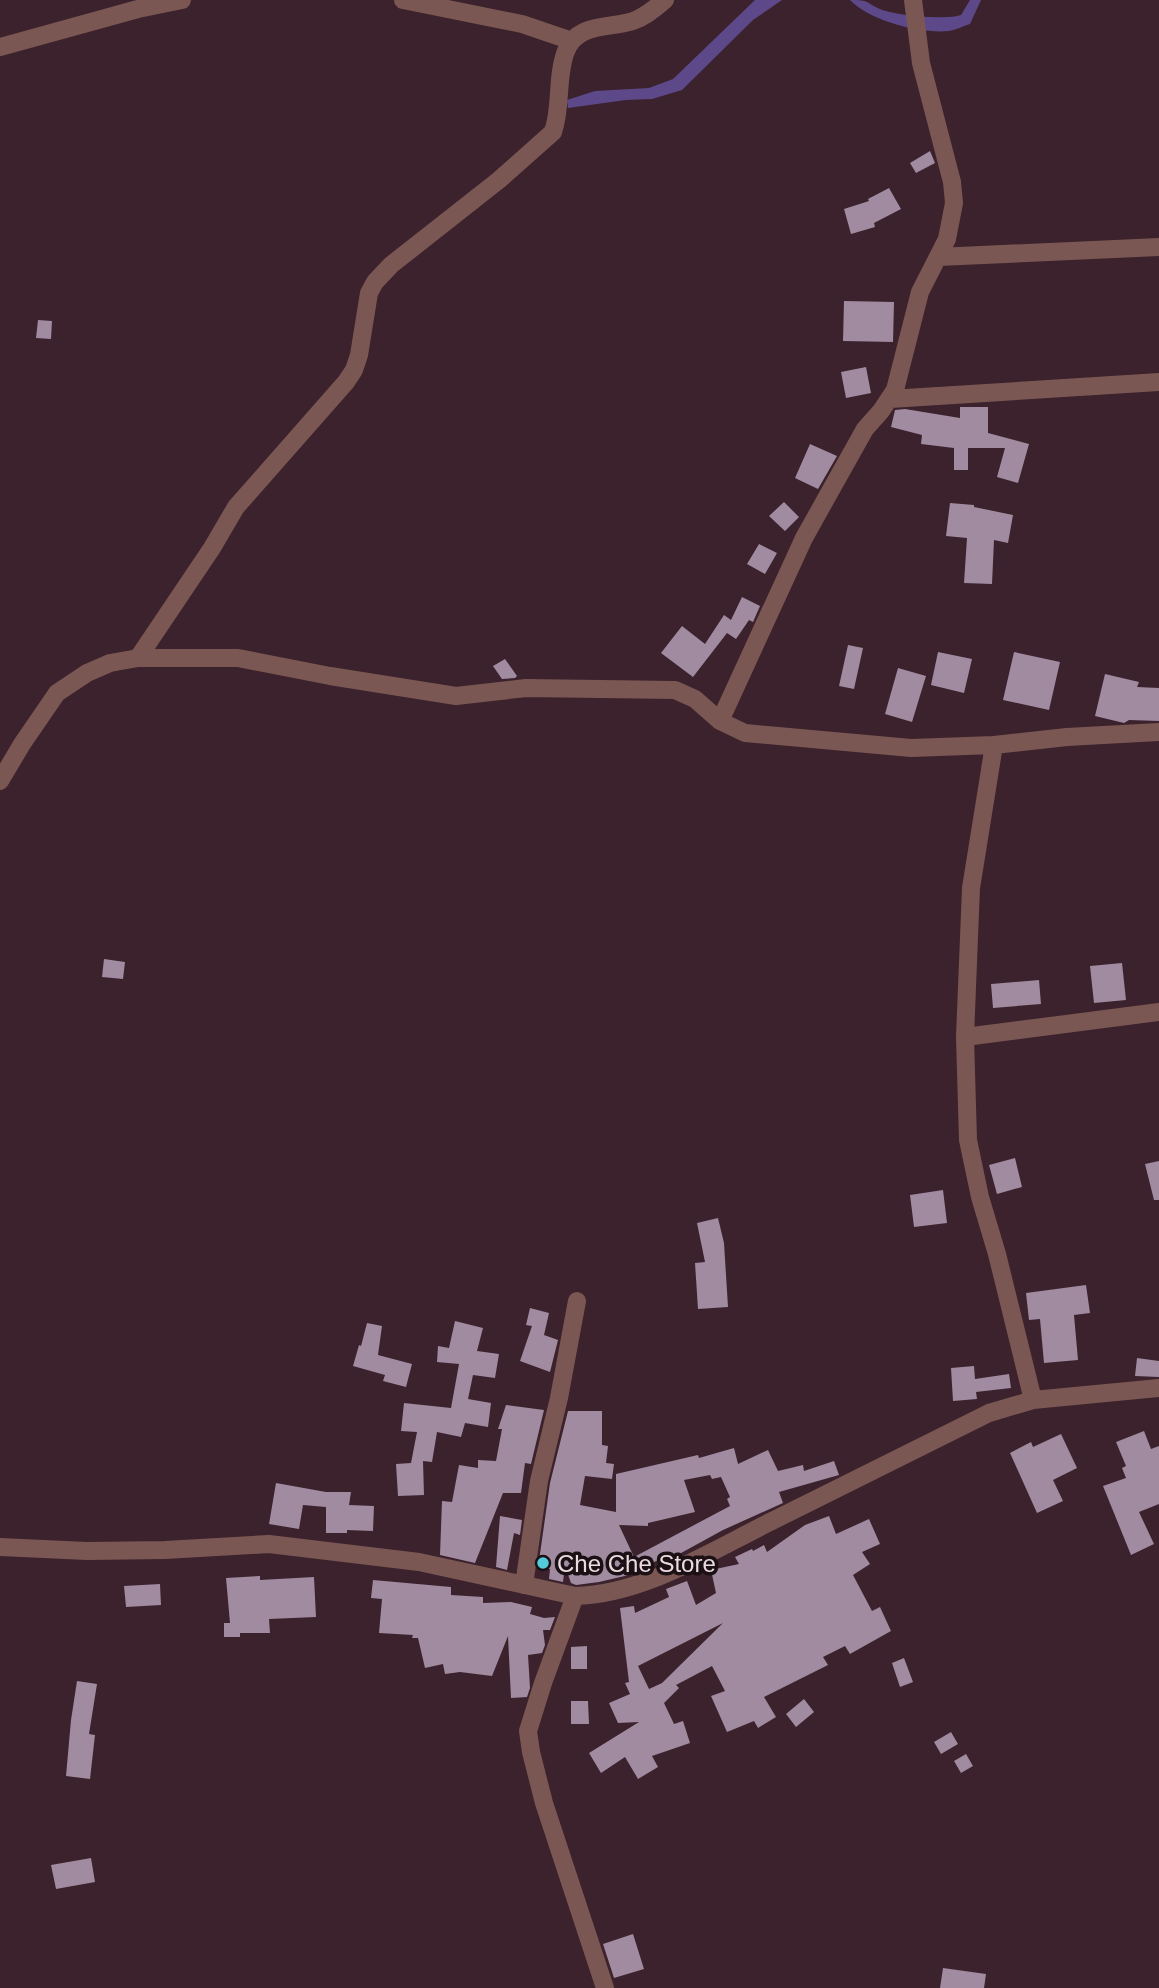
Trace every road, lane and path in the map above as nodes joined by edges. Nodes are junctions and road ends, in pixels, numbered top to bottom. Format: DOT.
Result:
graph roads {
  1 [pos="182,0"];
  2 [pos="403,0"];
  3 [pos="665,0"];
  4 [pos="914,3"];
  5 [pos="572,41"];
  6 [pos="0,47"];
  7 [pos="1159,247"];
  8 [pos="938,257"];
  9 [pos="1159,382"];
  10 [pos="890,399"];
  11 [pos="138,658"];
  12 [pos="720,721"];
  13 [pos="1159,732"];
  14 [pos="994,745"];
  15 [pos="0,781"];
  16 [pos="1159,1012"];
  17 [pos="965,1037"];
  18 [pos="577,1301"];
  19 [pos="1159,1388"];
  20 [pos="1033,1400"];
  21 [pos="0,1547"];
  22 [pos="524,1585"];
  23 [pos="575,1596"];
  24 [pos="605,1988"];
  1 -- 6 [label="street"];
  2 -- 5 [label="street"];
  3 -- 5 [label="street"];
  4 -- 8 [label="street"];
  5 -- 11 [label="street"];
  7 -- 8 [label="street"];
  8 -- 10 [label="street"];
  9 -- 10 [label="street"];
  10 -- 12 [label="street"];
  11 -- 12 [label="street"];
  11 -- 15 [label="street"];
  12 -- 14 [label="street"];
  13 -- 14 [label="street"];
  14 -- 17 [label="street"];
  16 -- 17 [label="street"];
  17 -- 20 [label="street"];
  18 -- 22 [label="street"];
  19 -- 20 [label="street"];
  20 -- 23 [label="street"];
  21 -- 22 [label="street"];
  22 -- 23 [label="street"];
  23 -- 24 [label="street"];
}
